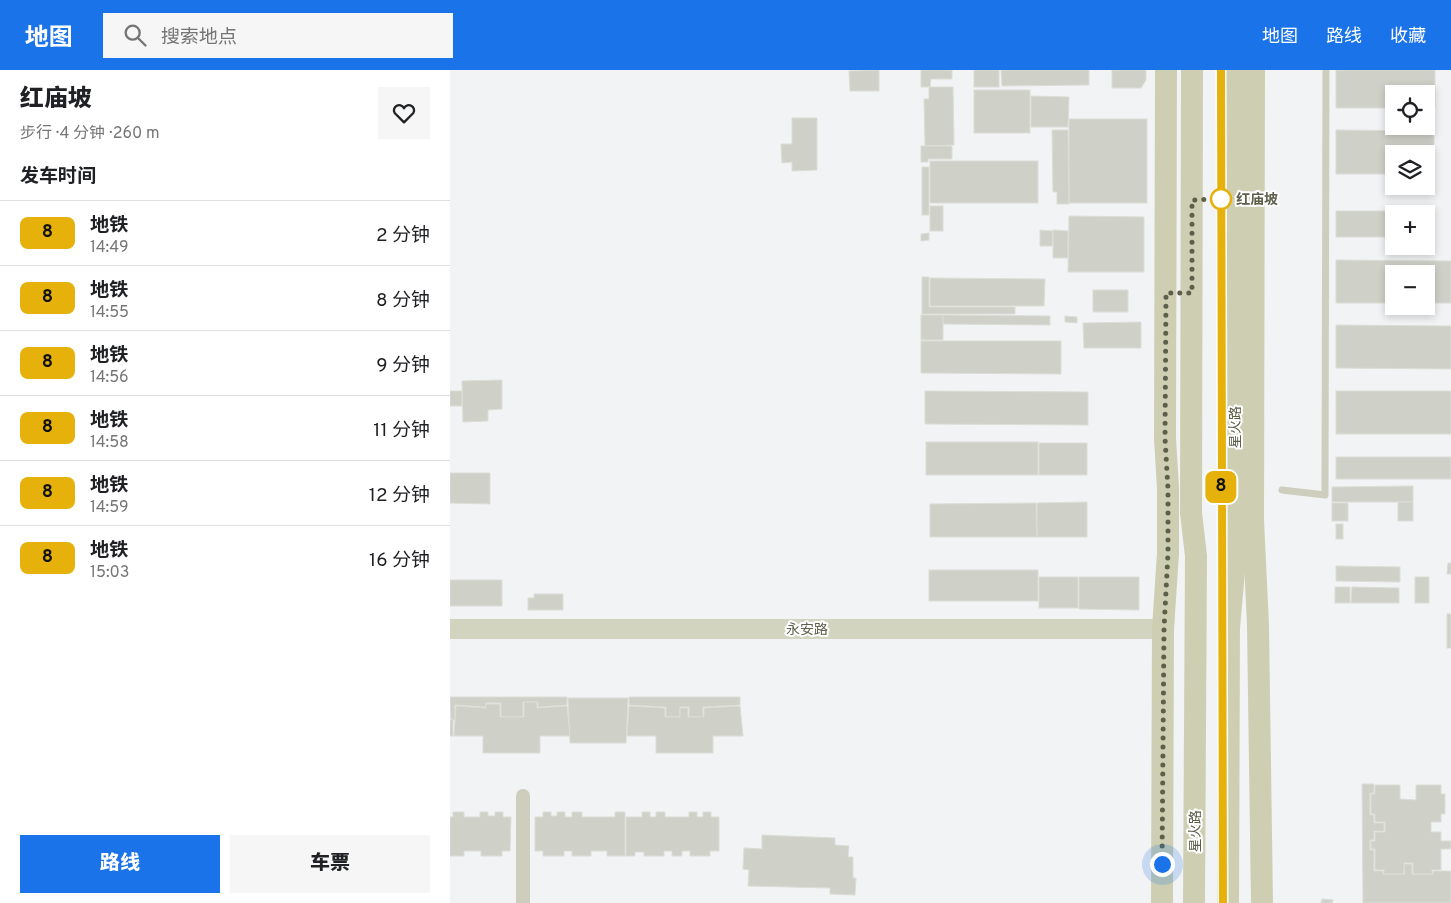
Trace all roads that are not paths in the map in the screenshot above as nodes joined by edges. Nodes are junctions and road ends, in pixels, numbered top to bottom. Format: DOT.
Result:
graph roads {
  1 [pos="1166,70"];
  2 [pos="1192,70"];
  3 [pos="1235,70"];
  4 [pos="1254,70"];
  5 [pos="1326,70"];
  6 [pos="1166,293"];
  7 [pos="1192,293"];
  8 [pos="1234,487"];
  9 [pos="1168,489"];
  10 [pos="1282,490"];
  11 [pos="1196,556"];
  12 [pos="1254,576"];
  13 [pos="450,629"];
  14 [pos="1164,629"];
  15 [pos="523,796"];
  16 [pos="523,903"];
  17 [pos="1162,903"];
  18 [pos="1194,903"];
  19 [pos="1228,903"];
  20 [pos="1262,903"];
  1 -- 6 [label="main road"];
  2 -- 7 [label="main road, 星火路"];
  3 -- 8 [label="main road, 星火路"];
  4 -- 12 [label="main road"];
  5 -- 10 [label="lane"];
  6 -- 7 [label="main road"];
  6 -- 9 [label="main road"];
  7 -- 11 [label="main road, 星火路"];
  8 -- 12 [label="main road"];
  8 -- 19 [label="main road, 星火路"];
  9 -- 11 [label="main road"];
  9 -- 14 [label="main road"];
  11 -- 18 [label="main road, 星火路"];
  12 -- 20 [label="main road"];
  13 -- 14 [label="street, 永安路"];
  14 -- 17 [label="main road"];
  15 -- 16 [label="street"];
}
